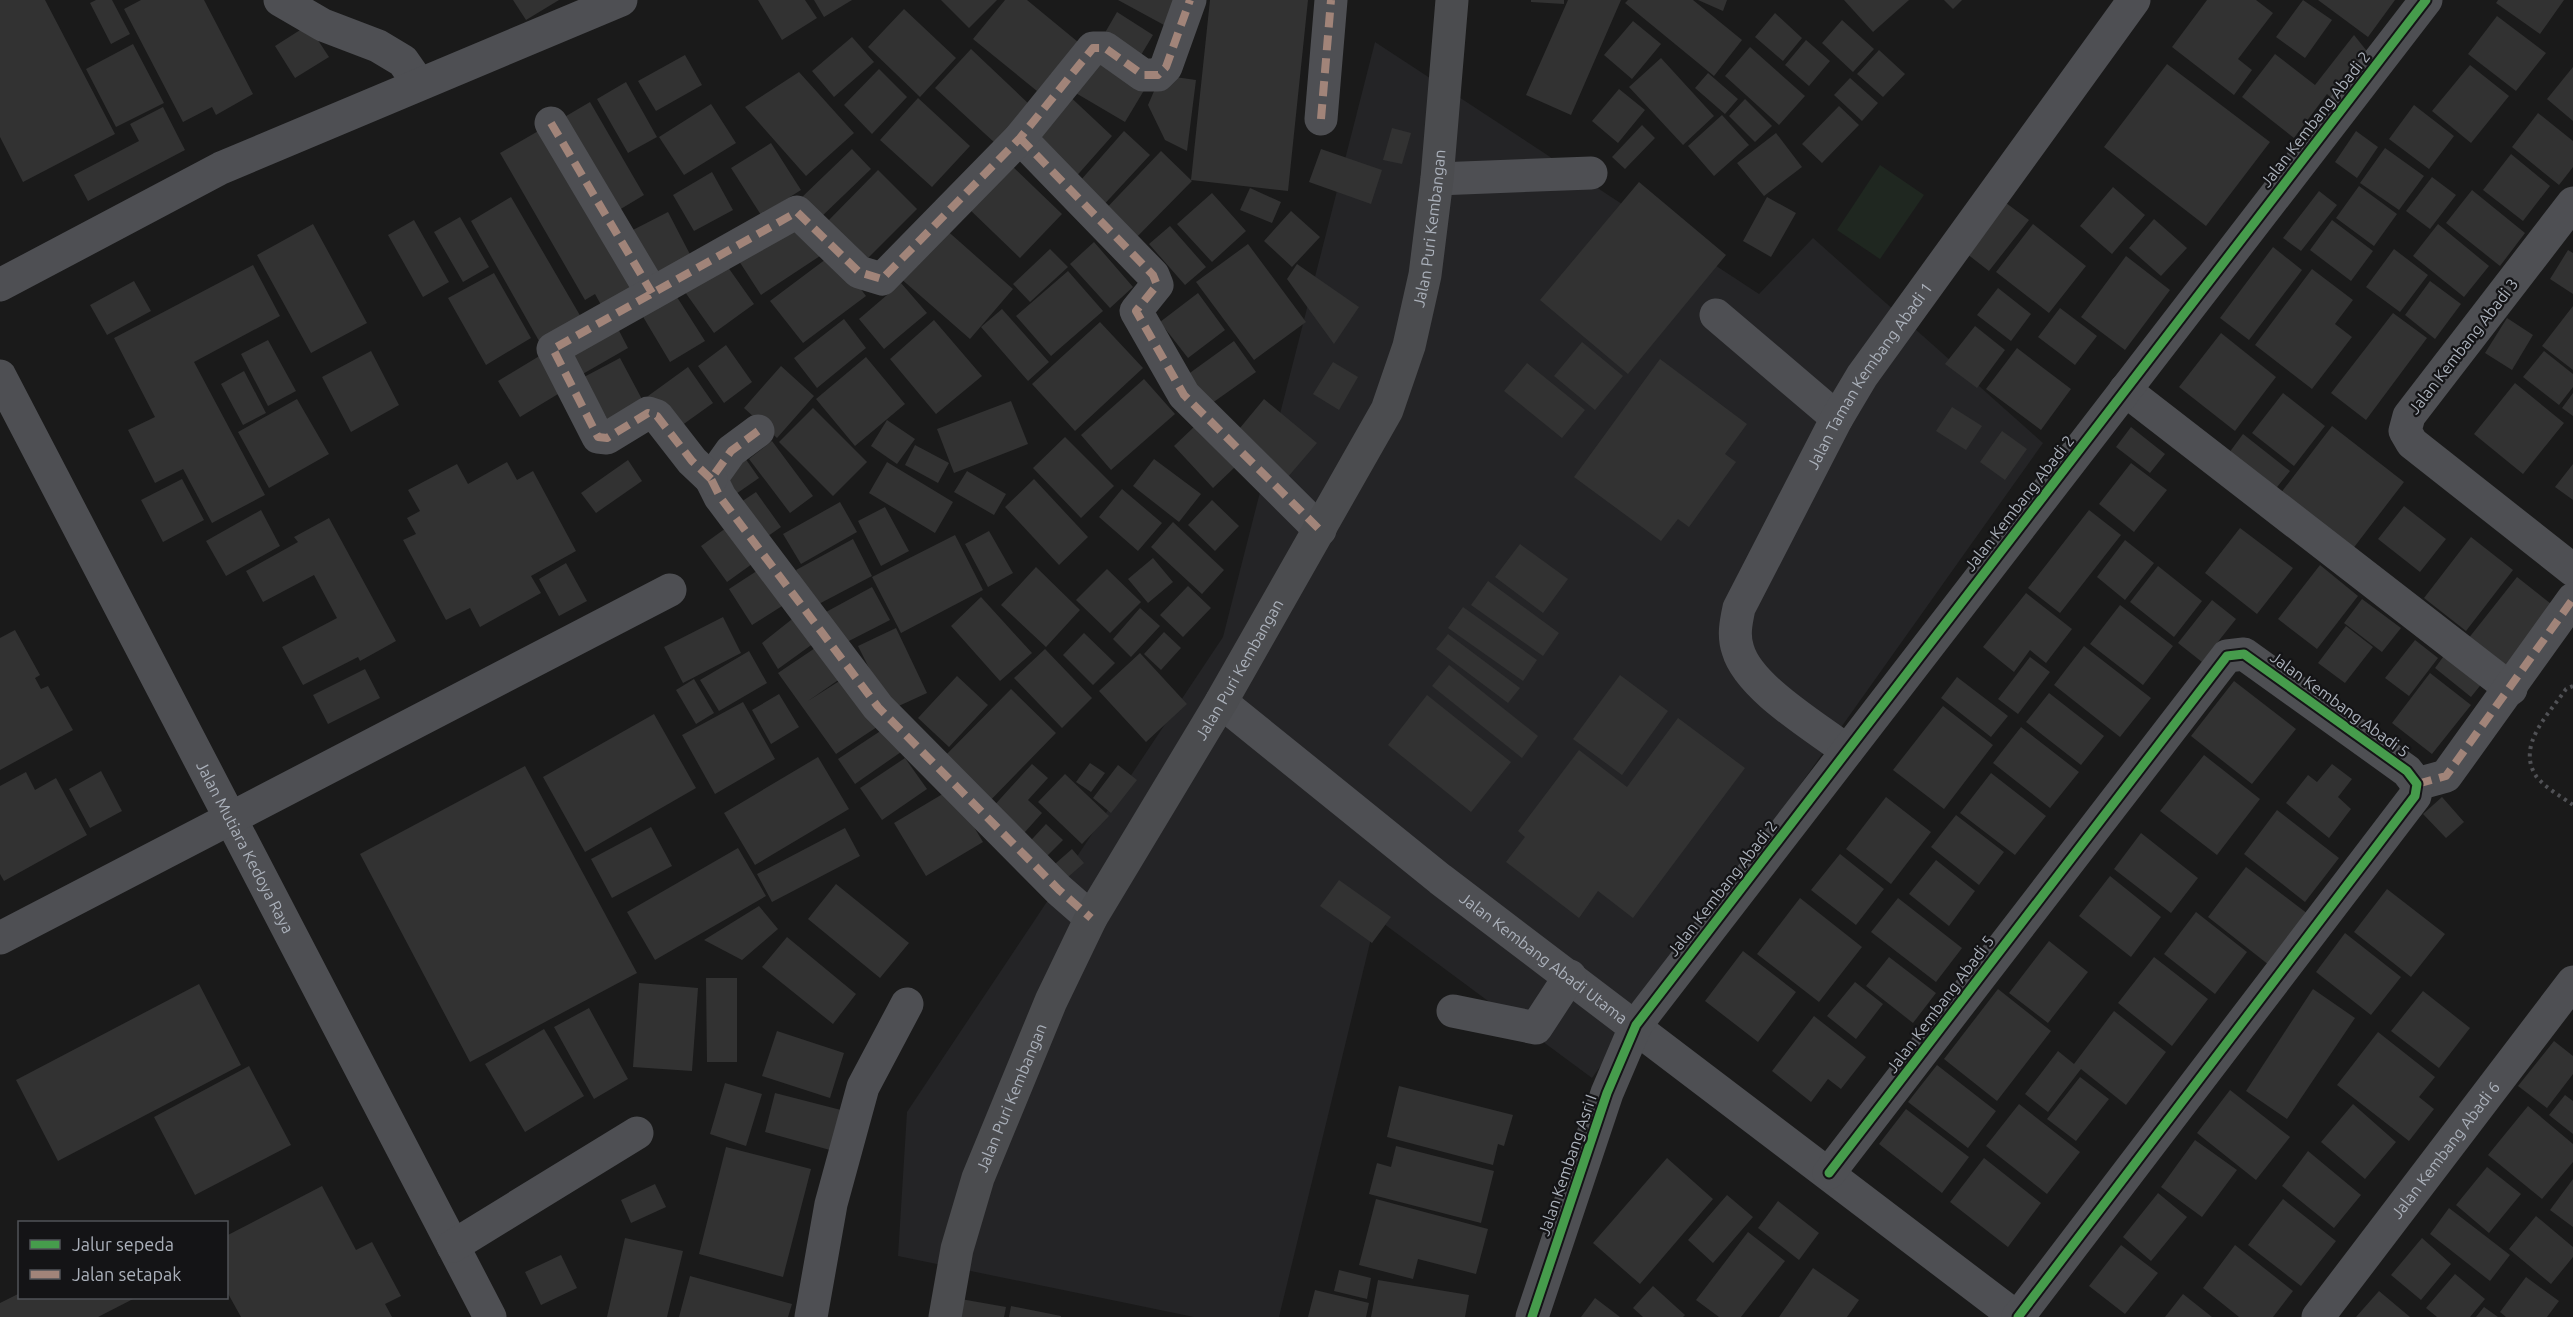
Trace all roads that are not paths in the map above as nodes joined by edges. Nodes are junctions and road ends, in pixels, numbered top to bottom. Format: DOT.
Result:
graph roads {
  1 [pos="280,0"];
  2 [pos="621,0"];
  3 [pos="1190,0"];
  4 [pos="1331,0"];
  5 [pos="1452,0"];
  6 [pos="2134,0"];
  7 [pos="2426,0"];
  8 [pos="419,84"];
  9 [pos="1321,118"];
  10 [pos="551,123"];
  11 [pos="1020,138"];
  12 [pos="1591,173"];
  13 [pos="1437,179"];
  14 [pos="2573,203"];
  15 [pos="0,285"];
  16 [pos="652,293"];
  17 [pos="1716,315"];
  18 [pos="0,376"];
  19 [pos="2125,390"];
  20 [pos="1837,418"];
  21 [pos="758,431"];
  22 [pos="711,479"];
  23 [pos="1320,530"];
  24 [pos="2573,570"];
  25 [pos="670,590"];
  26 [pos="2573,599"];
  27 [pos="2511,689"];
  28 [pos="1221,702"];
  29 [pos="1847,751"];
  30 [pos="2417,784"];
  31 [pos="229,819"];
  32 [pos="1091,918"];
  33 [pos="0,938"];
  34 [pos="1570,976"];
  35 [pos="2573,982"];
  36 [pos="908,1004"];
  37 [pos="1453,1011"];
  38 [pos="1636,1025"];
  39 [pos="637,1132"];
  40 [pos="1830,1173"];
  41 [pos="453,1246"];
  42 [pos="490,1317"];
  43 [pos="811,1317"];
  44 [pos="945,1317"];
  45 [pos="1532,1317"];
  46 [pos="2017,1317"];
  47 [pos="2318,1317"];
  1 -- 8 [label="street"];
  2 -- 8 [label="street"];
  3 -- 11 [label="street"];
  4 -- 9 [label="street"];
  5 -- 13 [label="main road, Jalan Puri Kembangan"];
  6 -- 20 [label="street, Jalan Taman Kembang Abadi 1"];
  7 -- 19 [label="street, Jalan Kembang Abadi 2"];
  8 -- 15 [label="street"];
  10 -- 16 [label="street"];
  11 -- 16 [label="street"];
  11 -- 23 [label="street"];
  12 -- 13 [label="street"];
  13 -- 23 [label="main road, Jalan Puri Kembangan"];
  14 -- 24 [label="street, Jalan Kembang Abadi 3"];
  16 -- 22 [label="street"];
  17 -- 20 [label="street"];
  18 -- 31 [label="street, Jalan Mutiara Kedoya Raya"];
  19 -- 27 [label="street"];
  19 -- 29 [label="street, Jalan Kembang Abadi 2"];
  20 -- 29 [label="street, Jalan Taman Kembang Abadi 1"];
  21 -- 22 [label="street"];
  22 -- 32 [label="street"];
  23 -- 28 [label="main road, Jalan Puri Kembangan"];
  25 -- 31 [label="street"];
  26 -- 27 [label="street"];
  27 -- 30 [label="street"];
  28 -- 32 [label="main road, Jalan Puri Kembangan"];
  28 -- 34 [label="street, Jalan Kembang Abadi Utama"];
  29 -- 38 [label="street, Jalan Kembang Abadi 2"];
  30 -- 40 [label="street, Jalan Kembang Abadi 5"];
  30 -- 46 [label="street"];
  31 -- 33 [label="street"];
  31 -- 41 [label="street, Jalan Mutiara Kedoya Raya"];
  32 -- 44 [label="main road, Jalan Puri Kembangan"];
  34 -- 37 [label="street"];
  34 -- 38 [label="street, Jalan Kembang Abadi Utama"];
  35 -- 47 [label="street, Jalan Kembang Abadi 6"];
  36 -- 43 [label="street"];
  38 -- 40 [label="street, Jalan Kembang Abadi Utama"];
  38 -- 45 [label="street, Jalan Kembang Asri I"];
  39 -- 41 [label="street"];
  40 -- 46 [label="street, Jalan Kembang Abadi Utama"];
  41 -- 42 [label="street, Jalan Mutiara Kedoya Raya"];
}
